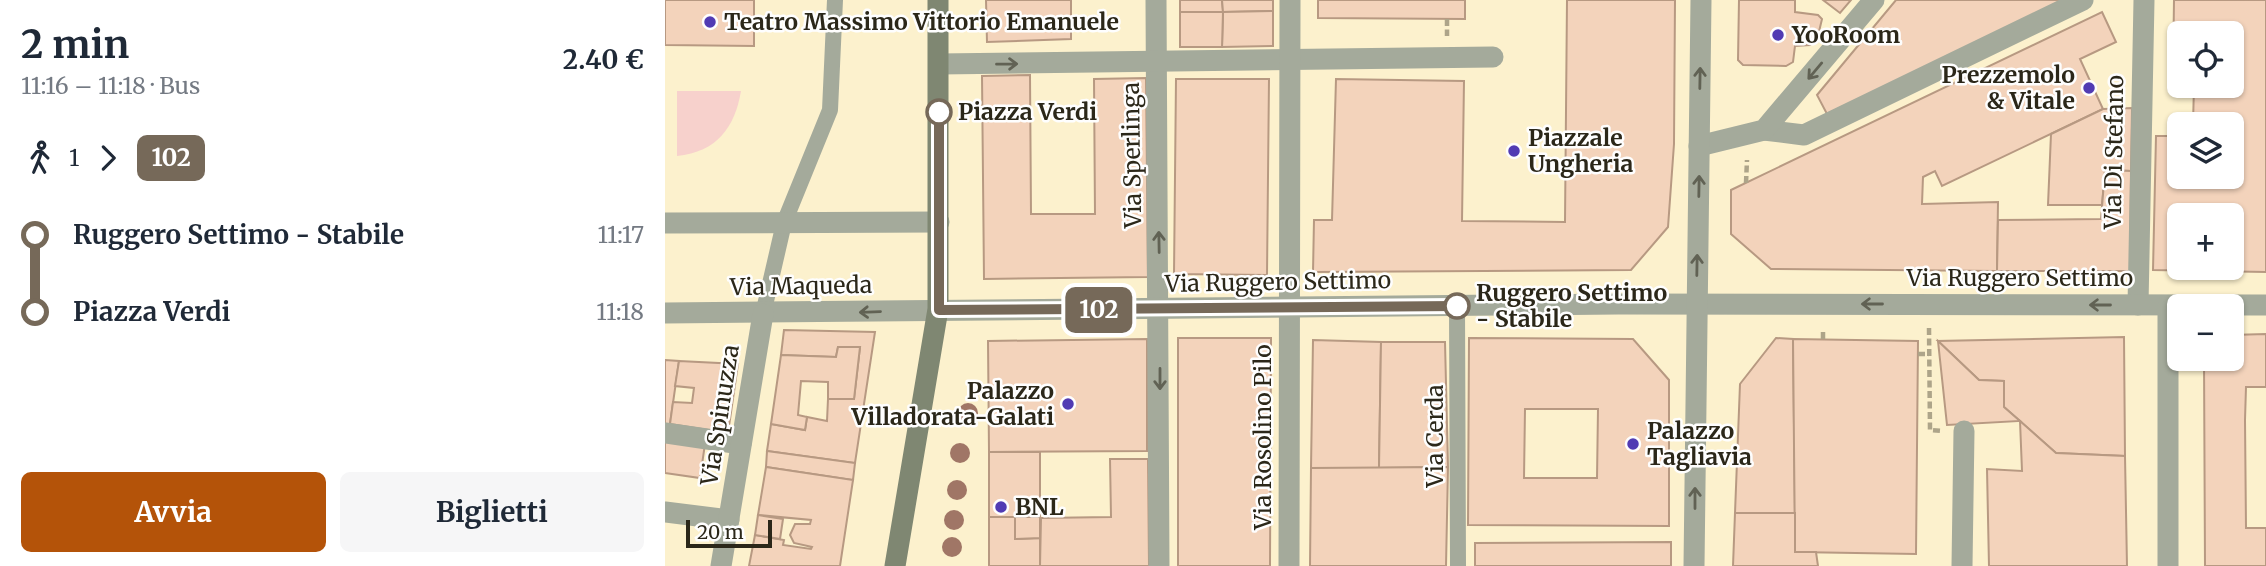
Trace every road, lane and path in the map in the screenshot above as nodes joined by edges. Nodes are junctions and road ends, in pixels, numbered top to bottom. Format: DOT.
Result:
graph roads {
  1 [pos="835,0"];
  2 [pos="938,0"];
  3 [pos="1156,0"];
  4 [pos="1290,0"];
  5 [pos="1701,0"];
  6 [pos="1874,0"];
  7 [pos="2083,0"];
  8 [pos="2144,0"];
  9 [pos="1493,57"];
  10 [pos="1290,59"];
  11 [pos="1157,62"];
  12 [pos="939,64"];
  13 [pos="1764,130"];
  14 [pos="1699,146"];
  15 [pos="939,222"];
  16 [pos="665,223"];
  17 [pos="784,223"];
  18 [pos="1928,303"];
  19 [pos="1696,305"];
  20 [pos="2138,305"];
  21 [pos="2244,305"];
  22 [pos="2266,305"];
  23 [pos="1457,306"];
  24 [pos="2167,306"];
  25 [pos="1290,309"];
  26 [pos="939,310"];
  27 [pos="1160,310"];
  28 [pos="665,313"];
  29 [pos="763,313"];
  30 [pos="1918,354"];
  31 [pos="1929,354"];
  32 [pos="2168,371"];
  33 [pos="1964,432"];
  34 [pos="665,433"];
  35 [pos="741,444"];
  36 [pos="665,512"];
  37 [pos="729,520"];
  38 [pos="721,566"];
  39 [pos="895,566"];
  40 [pos="1159,566"];
  41 [pos="1289,566"];
  42 [pos="1458,566"];
  43 [pos="1694,566"];
  44 [pos="1962,566"];
  45 [pos="2168,566"];
  1 -- 17 [label="lane"];
  2 -- 12 [label="street"];
  3 -- 11 [label="street, Via Sperlinga"];
  4 -- 10 [label="street, Via Rosolino Pilo"];
  14 -- 5 [label="street, one-way"];
  6 -- 13 [label="street, one-way"];
  7 -- 13 [label="street"];
  8 -- 20 [label="street, Via Di Stefano"];
  9 -- 10 [label="street"];
  10 -- 11 [label="street"];
  10 -- 25 [label="street, Via Rosolino Pilo"];
  12 -- 11 [label="street, one-way"];
  27 -- 11 [label="street, Via Sperlinga, one-way"];
  12 -- 15 [label="street"];
  13 -- 14 [label="street"];
  19 -- 14 [label="street, one-way"];
  15 -- 17 [label="street"];
  15 -- 26 [label="street"];
  16 -- 17 [label="street"];
  17 -- 29 [label="lane"];
  18 -- 19 [label="street, Via Ruggero Settimo, one-way"];
  20 -- 18 [label="street, Via Ruggero Settimo, one-way"];
  18 -- 31 [label="path"];
  19 -- 23 [label="street, Via Ruggero Settimo"];
  43 -- 19 [label="street, one-way"];
  20 -- 24 [label="street, Via Ruggero Settimo"];
  21 -- 22 [label="street, Via Ruggero Settimo"];
  23 -- 25 [label="street, Via Ruggero Settimo"];
  23 -- 42 [label="lane, Via Cerda"];
  25 -- 27 [label="street, Via Ruggero Settimo"];
  25 -- 41 [label="street, Via Rosolino Pilo"];
  26 -- 27 [label="street, Via Ruggero Settimo"];
  26 -- 29 [label="street, Via Maqueda, one-way"];
  26 -- 39 [label="street"];
  27 -- 40 [label="street, Via Sperlinga, one-way"];
  28 -- 29 [label="street, Via Maqueda"];
  29 -- 35 [label="street, Via Spinuzza"];
  30 -- 31 [label="path"];
  31 -- 33 [label="path"];
  32 -- 45 [label="street"];
  33 -- 44 [label="street"];
  34 -- 35 [label="street"];
  35 -- 37 [label="street, Via Spinuzza"];
  36 -- 37 [label="street"];
  37 -- 38 [label="street, Via Spinuzza"];
}
